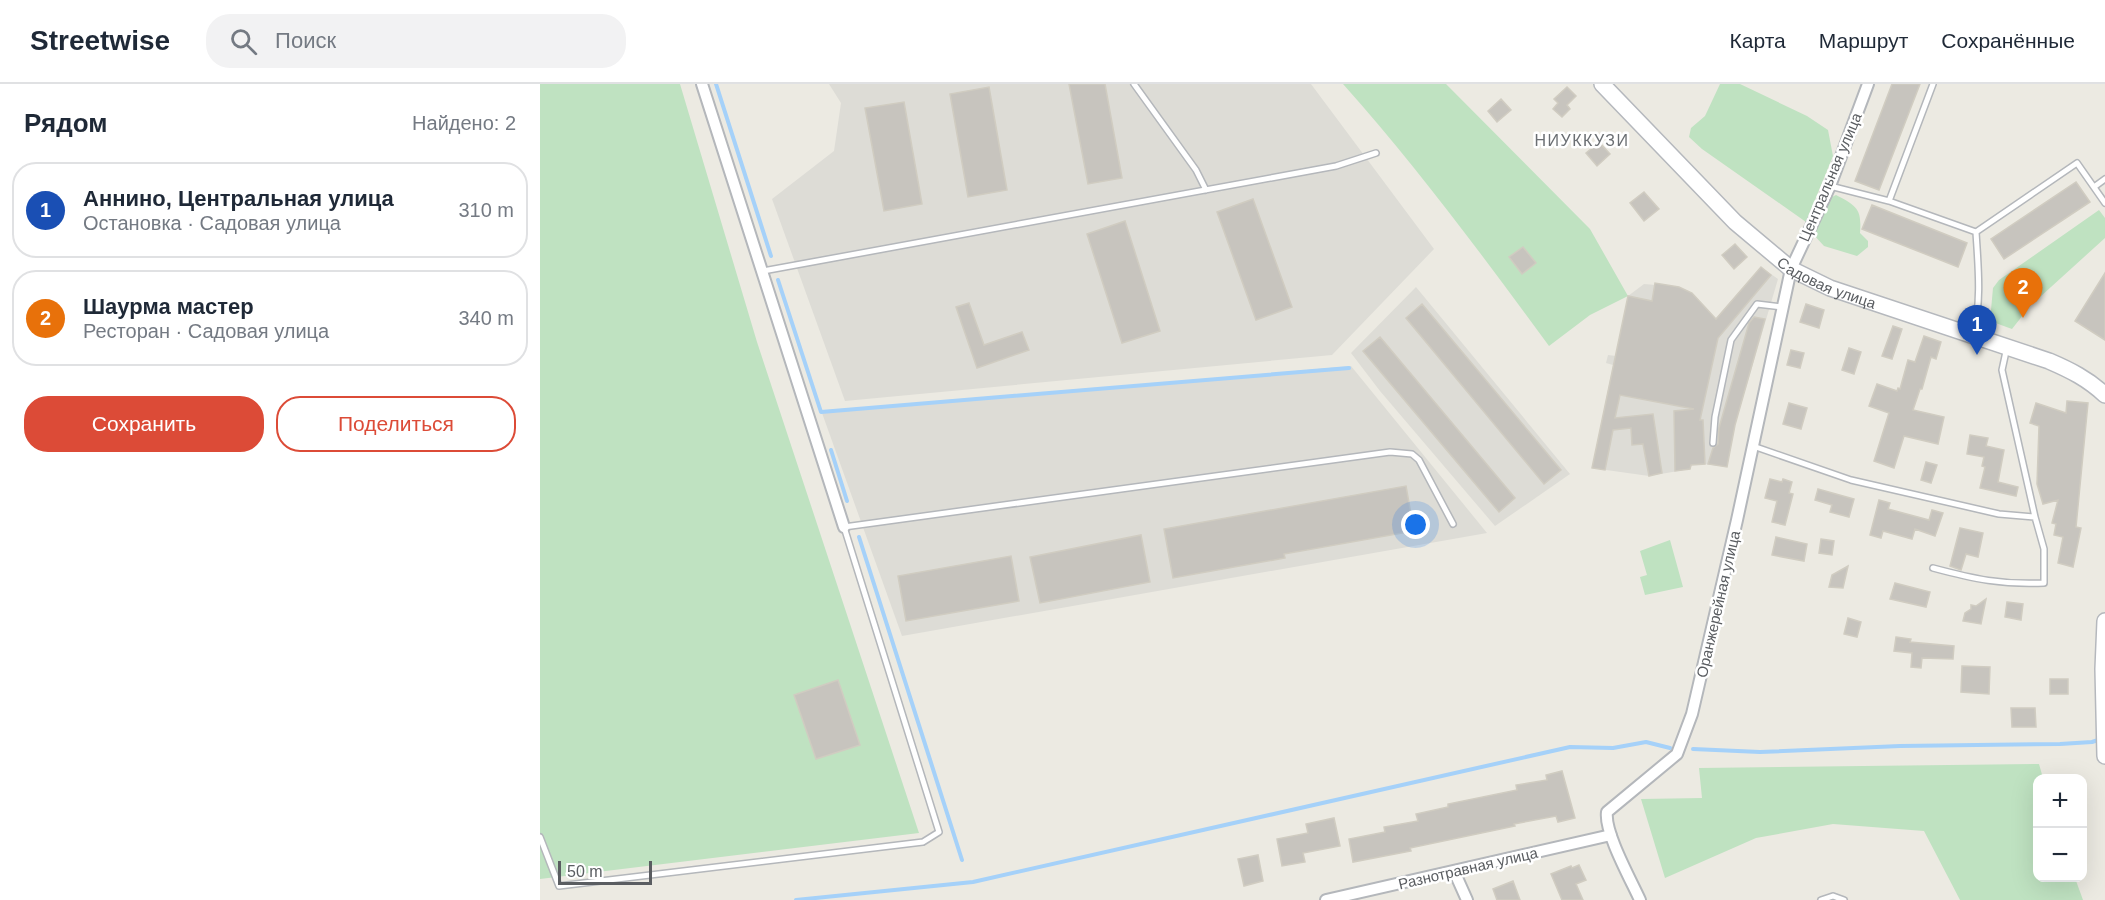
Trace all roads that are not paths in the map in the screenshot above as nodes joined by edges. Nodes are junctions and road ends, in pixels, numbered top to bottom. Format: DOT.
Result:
graph roads {
  1 [pos="702,84"];
  2 [pos="1134,84"];
  3 [pos="1602,84"];
  4 [pos="1868,84"];
  5 [pos="1933,84"];
  6 [pos="1376,153"];
  7 [pos="2105,179"];
  8 [pos="1830,186"];
  9 [pos="2094,187"];
  10 [pos="1206,190"];
  11 [pos="1889,201"];
  12 [pos="2105,203"];
  13 [pos="1976,232"];
  14 [pos="1791,269"];
  15 [pos="763,270"];
  16 [pos="1783,308"];
  17 [pos="1973,335"];
  18 [pos="2007,346"];
  19 [pos="2105,395"];
  20 [pos="1713,443"];
  21 [pos="1753,446"];
  22 [pos="2036,517"];
  23 [pos="1453,524"];
  24 [pos="844,527"];
  25 [pos="1933,568"];
  26 [pos="2105,621"];
  27 [pos="2105,756"];
  28 [pos="1611,835"];
  29 [pos="540,837"];
  30 [pos="1454,871"];
  31 [pos="1326,900"];
  32 [pos="1467,900"];
  33 [pos="1640,900"];
  34 [pos="1821,900"];
  35 [pos="1844,900"];
  1 -- 15 [label="street"];
  2 -- 10 [label="lane"];
  3 -- 14 [label="main road, Садовая улица"];
  4 -- 8 [label="street, Центральная улица"];
  5 -- 11 [label="lane"];
  6 -- 10 [label="lane"];
  7 -- 9 [label="lane"];
  8 -- 11 [label="lane"];
  8 -- 14 [label="street, Центральная улица"];
  9 -- 12 [label="lane"];
  9 -- 13 [label="lane"];
  10 -- 15 [label="lane"];
  11 -- 13 [label="lane"];
  13 -- 17 [label="lane"];
  14 -- 16 [label="street, Оранжерейная улица"];
  14 -- 17 [label="main road, Садовая улица"];
  15 -- 24 [label="street"];
  16 -- 20 [label="lane"];
  16 -- 21 [label="street, Оранжерейная улица"];
  17 -- 18 [label="main road, Садовая улица"];
  18 -- 19 [label="main road, Садовая улица"];
  18 -- 22 [label="lane"];
  21 -- 22 [label="lane"];
  21 -- 28 [label="street, Оранжерейная улица"];
  22 -- 25 [label="lane"];
  23 -- 24 [label="lane"];
  24 -- 29 [label="lane"];
  26 -- 27 [label="main road"];
  28 -- 30 [label="street, Разнотравная улица"];
  28 -- 33 [label="street, Оранжерейная улица"];
  30 -- 31 [label="street, Разнотравная улица"];
  30 -- 32 [label="street"];
  34 -- 35 [label="lane"];
}
